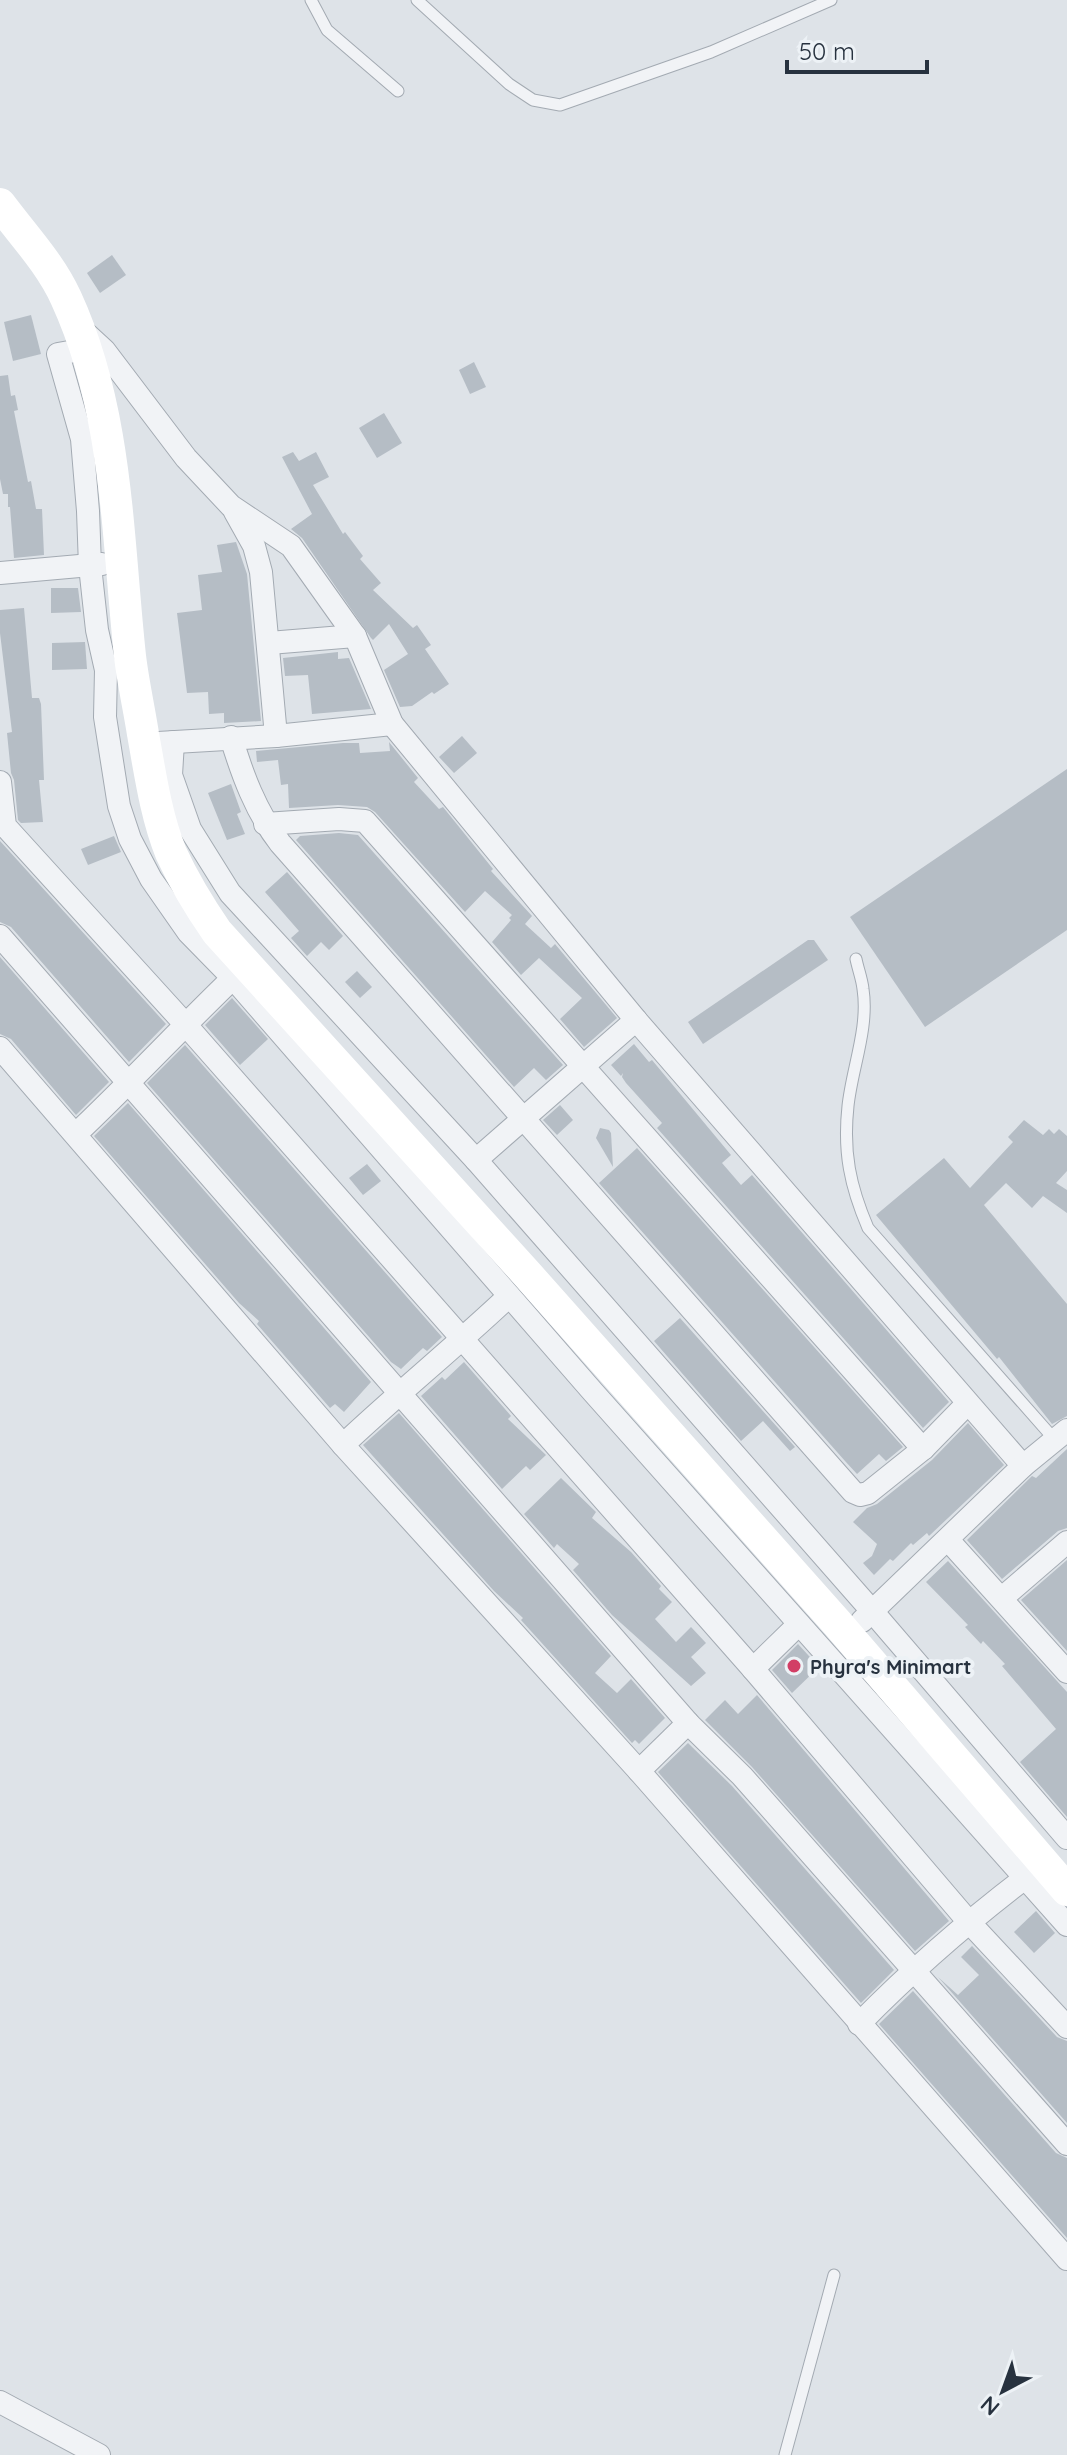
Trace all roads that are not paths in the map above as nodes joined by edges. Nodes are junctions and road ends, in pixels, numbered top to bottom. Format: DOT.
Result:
graph roads {
  1 [pos="311,0"];
  2 [pos="417,0"];
  3 [pos="831,0"];
  4 [pos="398,91"];
  5 [pos="0,204"];
  6 [pos="81,336"];
  7 [pos="231,506"];
  8 [pos="122,560"];
  9 [pos="90,566"];
  10 [pos="0,573"];
  11 [pos="355,636"];
  12 [pos="269,643"];
  13 [pos="392,724"];
  14 [pos="276,736"];
  15 [pos="231,737"];
  16 [pos="159,743"];
  17 [pos="0,782"];
  18 [pos="265,824"];
  19 [pos="0,936"];
  20 [pos="856,959"];
  21 [pos="233,978"];
  22 [pos="636,1020"];
  23 [pos="185,1024"];
  24 [pos="0,1048"];
  25 [pos="581,1067"];
  26 [pos="130,1084"];
  27 [pos="523,1119"];
  28 [pos="76,1134"];
  29 [pos="476,1160"];
  30 [pos="509,1296"];
  31 [pos="463,1340"];
  32 [pos="400,1391"];
  33 [pos="967,1404"];
  34 [pos="1061,1435"];
  35 [pos="343,1445"];
  36 [pos="923,1449"];
  37 [pos="1023,1466"];
  38 [pos="949,1541"];
  39 [pos="1067,1542"];
  40 [pos="1002,1598"];
  41 [pos="872,1611"];
  42 [pos="799,1624"];
  43 [pos="847,1635"];
  44 [pos="1064,1664"];
  45 [pos="753,1669"];
  46 [pos="688,1723"];
  47 [pos="639,1771"];
  48 [pos="1067,1838"];
  49 [pos="1025,1878"];
  50 [pos="1067,1890"];
  51 [pos="968,1921"];
  52 [pos="1067,1925"];
  53 [pos="914,1969"];
  54 [pos="859,2024"];
  55 [pos="1067,2027"];
  56 [pos="1067,2144"];
  57 [pos="1067,2259"];
  58 [pos="834,2275"];
  59 [pos="0,2402"];
  60 [pos="99,2455"];
  61 [pos="785,2455"];
  1 -- 4 [label="lane"];
  2 -- 3 [label="lane"];
  5 -- 6 [label="street"];
  6 -- 7 [label="street"];
  6 -- 8 [label="street"];
  6 -- 9 [label="street"];
  7 -- 11 [label="street"];
  7 -- 12 [label="street"];
  8 -- 9 [label="street"];
  8 -- 16 [label="street"];
  9 -- 10 [label="street"];
  9 -- 21 [label="street"];
  11 -- 12 [label="street"];
  11 -- 13 [label="street"];
  12 -- 14 [label="street"];
  13 -- 14 [label="street"];
  13 -- 22 [label="street"];
  14 -- 15 [label="street"];
  15 -- 16 [label="street"];
  15 -- 18 [label="street"];
  16 -- 29 [label="street"];
  16 -- 43 [label="street"];
  17 -- 23 [label="street"];
  18 -- 25 [label="street"];
  18 -- 27 [label="street"];
  19 -- 26 [label="street"];
  20 -- 34 [label="lane"];
  21 -- 23 [label="street"];
  21 -- 30 [label="street"];
  22 -- 25 [label="street"];
  22 -- 33 [label="street"];
  23 -- 26 [label="street"];
  23 -- 31 [label="street"];
  24 -- 28 [label="street"];
  25 -- 27 [label="street"];
  25 -- 36 [label="street"];
  26 -- 28 [label="street"];
  26 -- 32 [label="street"];
  27 -- 29 [label="street"];
  27 -- 36 [label="street"];
  28 -- 35 [label="street"];
  29 -- 41 [label="street"];
  30 -- 31 [label="street"];
  30 -- 42 [label="street"];
  31 -- 32 [label="street"];
  31 -- 45 [label="street"];
  32 -- 35 [label="street"];
  32 -- 46 [label="street"];
  33 -- 36 [label="street"];
  33 -- 37 [label="street"];
  34 -- 37 [label="street"];
  35 -- 47 [label="street"];
  37 -- 38 [label="street"];
  38 -- 40 [label="street"];
  38 -- 41 [label="street"];
  39 -- 40 [label="street"];
  40 -- 44 [label="street"];
  41 -- 43 [label="street"];
  41 -- 48 [label="street"];
  42 -- 45 [label="street"];
  42 -- 49 [label="street"];
  43 -- 50 [label="street"];
  45 -- 51 [label="street"];
  46 -- 47 [label="street"];
  46 -- 53 [label="street"];
  47 -- 54 [label="street"];
  49 -- 51 [label="street"];
  49 -- 52 [label="street"];
  51 -- 53 [label="street"];
  51 -- 55 [label="street"];
  53 -- 54 [label="street"];
  53 -- 56 [label="street"];
  54 -- 57 [label="street"];
  58 -- 61 [label="lane"];
  59 -- 60 [label="street"];
}
